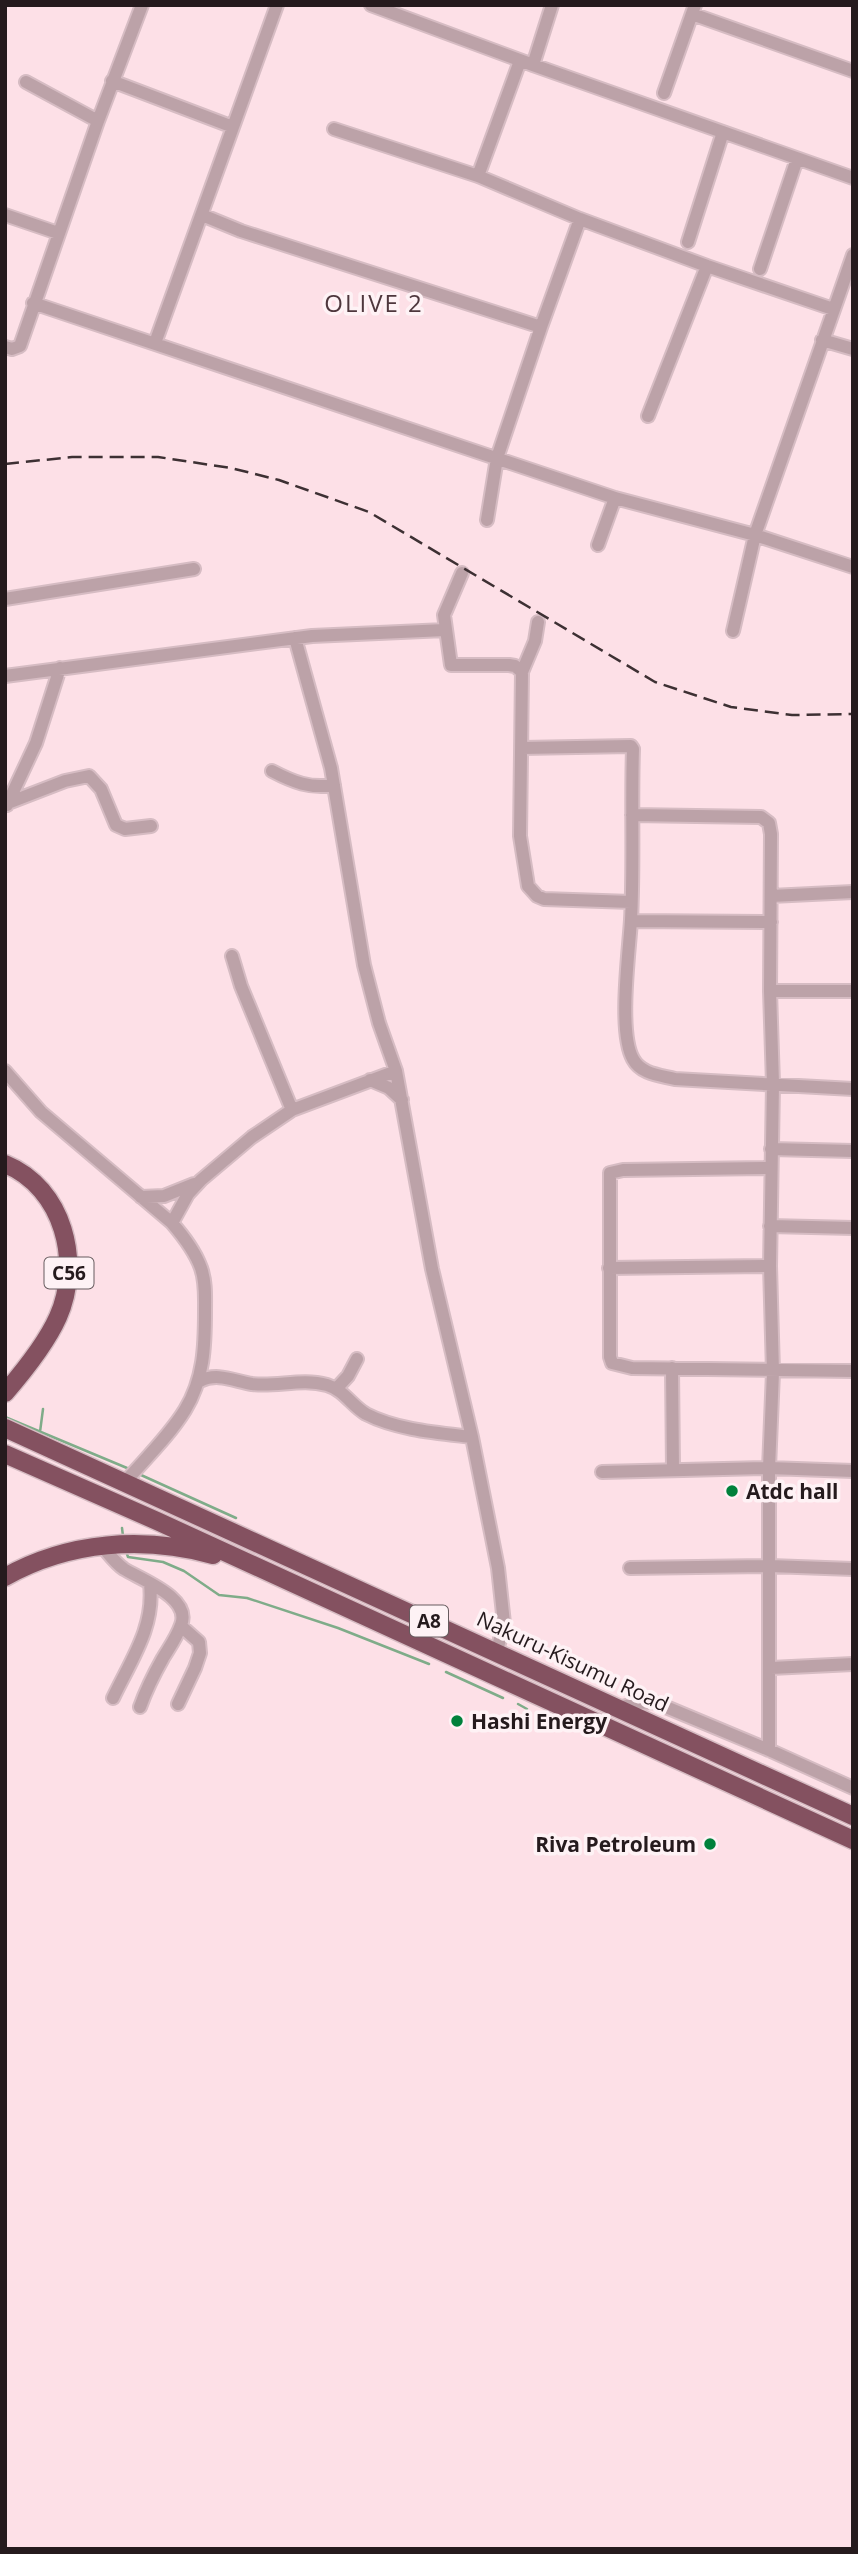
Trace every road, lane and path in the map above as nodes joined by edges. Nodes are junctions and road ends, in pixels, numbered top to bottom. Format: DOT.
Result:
graph roads {
  1 [pos="142,5"];
  2 [pos="277,5"];
  3 [pos="371,5"];
  4 [pos="412,5"];
  5 [pos="552,5"];
  6 [pos="694,10"];
  7 [pos="407,18"];
  8 [pos="520,61"];
  9 [pos="533,65"];
  10 [pos="853,71"];
  11 [pos="112,81"];
  12 [pos="26,82"];
  13 [pos="664,93"];
  14 [pos="98,121"];
  15 [pos="233,127"];
  16 [pos="334,129"];
  17 [pos="723,132"];
  18 [pos="797,159"];
  19 [pos="478,176"];
  20 [pos="853,178"];
  21 [pos="5,215"];
  22 [pos="202,215"];
  23 [pos="580,219"];
  24 [pos="58,233"];
  25 [pos="688,242"];
  26 [pos="853,255"];
  27 [pos="707,266"];
  28 [pos="760,269"];
  29 [pos="33,303"];
  30 [pos="833,309"];
  31 [pos="541,327"];
  32 [pos="822,340"];
  33 [pos="155,343"];
  34 [pos="5,347"];
  35 [pos="853,349"];
  36 [pos="648,416"];
  37 [pos="497,458"];
  38 [pos="615,498"];
  39 [pos="487,520"];
  40 [pos="755,535"];
  41 [pos="598,545"];
  42 [pos="853,567"];
  43 [pos="194,569"];
  44 [pos="463,573"];
  45 [pos="5,599"];
  46 [pos="538,622"];
  47 [pos="445,630"];
  48 [pos="733,631"];
  49 [pos="295,638"];
  50 [pos="60,668"];
  51 [pos="522,672"];
  52 [pos="5,676"];
  53 [pos="522,748"];
  54 [pos="272,771"];
  55 [pos="334,786"];
  56 [pos="6,806"];
  57 [pos="632,815"];
  58 [pos="151,826"];
  59 [pos="853,892"];
  60 [pos="771,896"];
  61 [pos="631,902"];
  62 [pos="631,921"];
  63 [pos="771,922"];
  64 [pos="232,956"];
  65 [pos="853,990"];
  66 [pos="770,991"];
  67 [pos="5,1071"];
  68 [pos="396,1071"];
  69 [pos="370,1080"];
  70 [pos="773,1084"];
  71 [pos="853,1089"];
  72 [pos="402,1100"];
  73 [pos="292,1110"];
  74 [pos="771,1149"];
  75 [pos="853,1151"];
  76 [pos="5,1164"];
  77 [pos="770,1168"];
  78 [pos="201,1180"];
  79 [pos="141,1197"];
  80 [pos="172,1223"];
  81 [pos="770,1226"];
  82 [pos="853,1228"];
  83 [pos="770,1266"];
  84 [pos="609,1269"];
  85 [pos="357,1359"];
  86 [pos="672,1368"];
  87 [pos="853,1371"];
  88 [pos="774,1372"];
  89 [pos="200,1381"];
  90 [pos="336,1389"];
  91 [pos="7,1391"];
  92 [pos="5,1427"];
  93 [pos="472,1437"];
  94 [pos="5,1454"];
  95 [pos="769,1468"];
  96 [pos="673,1469"];
  97 [pos="853,1471"];
  98 [pos="603,1472"];
  99 [pos="126,1481"];
  100 [pos="102,1546"];
  101 [pos="770,1566"];
  102 [pos="254,1567"];
  103 [pos="630,1568"];
  104 [pos="853,1569"];
  105 [pos="5,1577"];
  106 [pos="150,1584"];
  107 [pos="181,1626"];
  108 [pos="497,1651"];
  109 [pos="853,1664"];
  110 [pos="771,1668"];
  111 [pos="127,1670"];
  112 [pos="150,1681"];
  113 [pos="113,1698"];
  114 [pos="178,1704"];
  115 [pos="140,1707"];
  116 [pos="619,1708"];
  117 [pos="769,1750"];
  118 [pos="853,1788"];
  119 [pos="853,1816"];
  120 [pos="853,1840"];
  1 -- 11 [label="street"];
  2 -- 15 [label="street"];
  3 -- 7 [label="street"];
  4 -- 7 [label="street"];
  5 -- 9 [label="street"];
  6 -- 10 [label="street"];
  6 -- 13 [label="street"];
  7 -- 8 [label="street"];
  8 -- 9 [label="street"];
  8 -- 19 [label="street"];
  9 -- 17 [label="street"];
  11 -- 14 [label="street"];
  11 -- 15 [label="street"];
  12 -- 14 [label="street"];
  14 -- 24 [label="street"];
  15 -- 22 [label="street"];
  16 -- 19 [label="street"];
  17 -- 18 [label="street"];
  17 -- 25 [label="street"];
  18 -- 20 [label="street"];
  18 -- 28 [label="street"];
  19 -- 23 [label="street"];
  21 -- 24 [label="street"];
  22 -- 31 [label="street"];
  22 -- 33 [label="street"];
  23 -- 27 [label="street"];
  23 -- 31 [label="street"];
  24 -- 29 [label="street"];
  26 -- 30 [label="street"];
  27 -- 30 [label="street"];
  27 -- 36 [label="street"];
  29 -- 33 [label="street"];
  29 -- 34 [label="street"];
  30 -- 32 [label="street"];
  31 -- 37 [label="street"];
  32 -- 35 [label="street"];
  32 -- 40 [label="street"];
  33 -- 37 [label="street"];
  37 -- 38 [label="street"];
  37 -- 39 [label="street"];
  38 -- 40 [label="street"];
  38 -- 41 [label="street"];
  40 -- 42 [label="street"];
  40 -- 48 [label="street"];
  43 -- 45 [label="street"];
  44 -- 47 [label="street"];
  46 -- 51 [label="street"];
  47 -- 49 [label="street"];
  47 -- 51 [label="street"];
  49 -- 50 [label="street"];
  49 -- 55 [label="street"];
  50 -- 52 [label="street"];
  50 -- 56 [label="street"];
  51 -- 53 [label="street"];
  53 -- 57 [label="street"];
  53 -- 61 [label="street"];
  54 -- 55 [label="street"];
  55 -- 68 [label="street"];
  56 -- 58 [label="street"];
  57 -- 60 [label="street"];
  57 -- 61 [label="street"];
  59 -- 60 [label="street"];
  60 -- 63 [label="street"];
  61 -- 62 [label="street"];
  62 -- 63 [label="street"];
  62 -- 70 [label="street"];
  63 -- 66 [label="street"];
  64 -- 73 [label="street"];
  65 -- 66 [label="street"];
  66 -- 70 [label="street"];
  67 -- 79 [label="street"];
  68 -- 69 [label="street"];
  68 -- 72 [label="street"];
  69 -- 72 [label="street"];
  69 -- 73 [label="street"];
  70 -- 71 [label="street"];
  70 -- 74 [label="street"];
  72 -- 93 [label="street"];
  73 -- 78 [label="street"];
  74 -- 75 [label="street"];
  74 -- 77 [label="street"];
  76 -- 91 [label="highway, C56"];
  77 -- 81 [label="street"];
  77 -- 84 [label="street"];
  78 -- 79 [label="street"];
  78 -- 80 [label="street"];
  79 -- 80 [label="street"];
  80 -- 89 [label="street"];
  81 -- 82 [label="street"];
  81 -- 83 [label="street"];
  83 -- 84 [label="street"];
  83 -- 88 [label="street"];
  84 -- 86 [label="street"];
  85 -- 90 [label="street"];
  86 -- 88 [label="street"];
  86 -- 96 [label="street"];
  87 -- 88 [label="street"];
  88 -- 95 [label="street"];
  89 -- 90 [label="street"];
  89 -- 99 [label="street"];
  90 -- 93 [label="street"];
  92 -- 99 [label="highway, Nakuru-Kisumu Road / A8"];
  93 -- 108 [label="street"];
  94 -- 102 [label="highway, A8"];
  95 -- 96 [label="street"];
  95 -- 97 [label="street"];
  95 -- 101 [label="street"];
  96 -- 98 [label="street"];
  99 -- 108 [label="highway, Nakuru-Kisumu Road / A8"];
  100 -- 102 [label="highway"];
  100 -- 105 [label="highway"];
  100 -- 106 [label="street"];
  101 -- 103 [label="street"];
  101 -- 104 [label="street"];
  101 -- 110 [label="street"];
  102 -- 120 [label="highway, A8"];
  106 -- 107 [label="street"];
  106 -- 111 [label="street"];
  107 -- 112 [label="street"];
  107 -- 114 [label="street"];
  108 -- 116 [label="highway, Nakuru-Kisumu Road / A8"];
  109 -- 110 [label="street"];
  110 -- 117 [label="street"];
  111 -- 112 [label="street"];
  111 -- 113 [label="street"];
  112 -- 115 [label="street"];
  116 -- 117 [label="street"];
  116 -- 119 [label="highway, Nakuru-Kisumu Road / A8"];
  117 -- 118 [label="street"];
}
